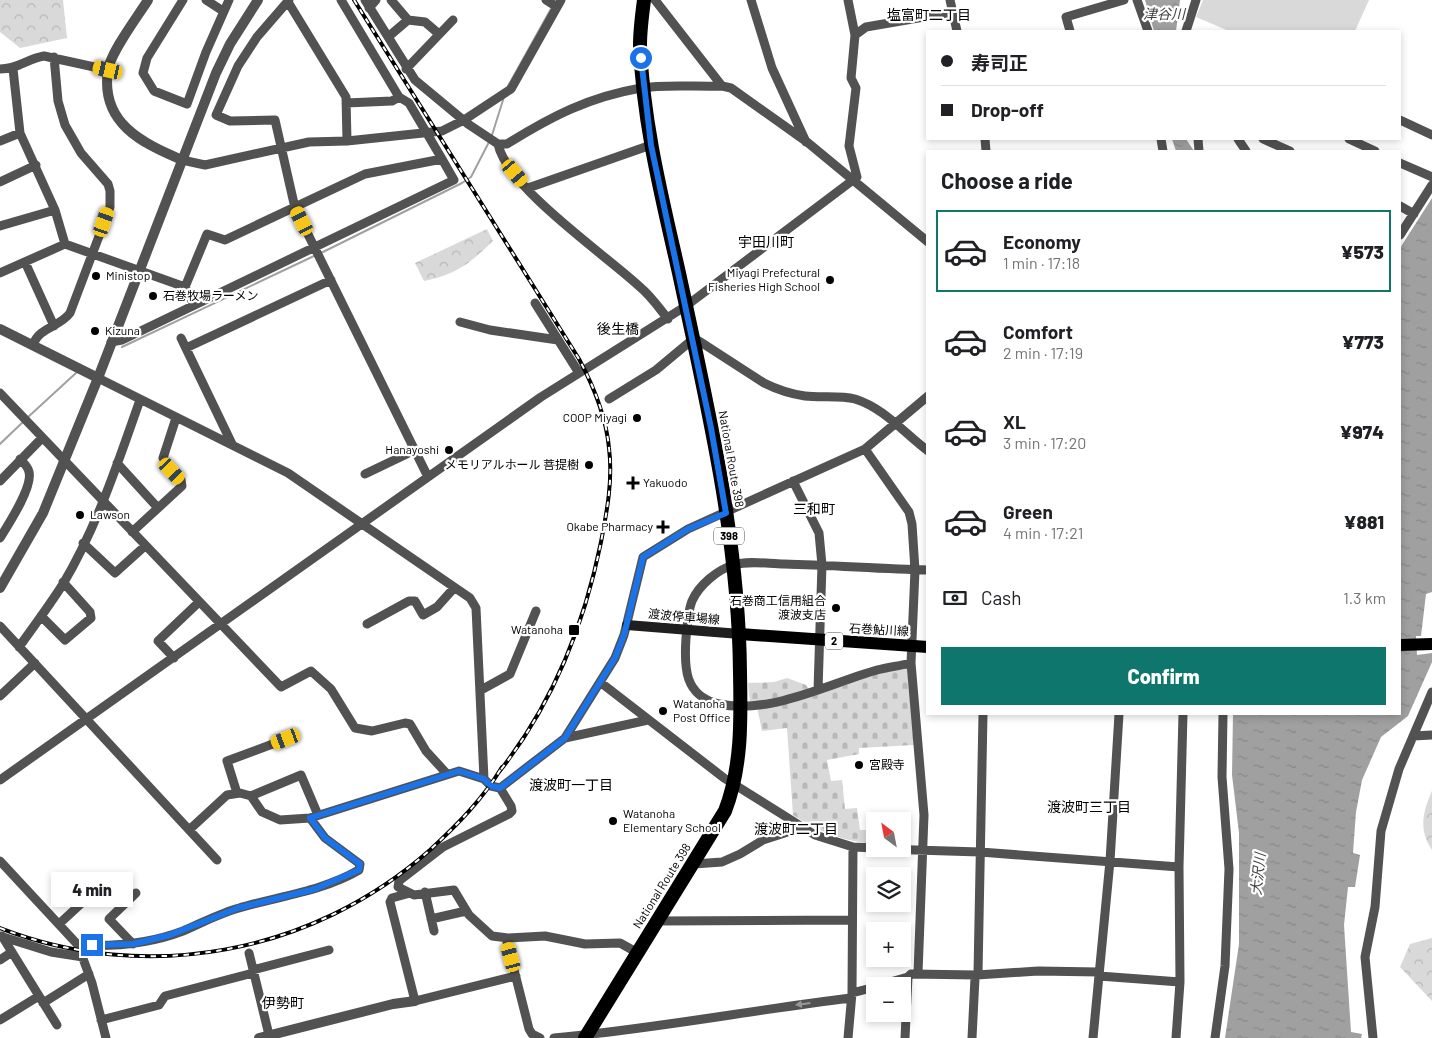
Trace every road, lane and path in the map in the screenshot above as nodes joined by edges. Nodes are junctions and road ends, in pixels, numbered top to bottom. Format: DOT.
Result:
graph roads {
  1 [pos="148,0"];
  2 [pos="183,0"];
  3 [pos="206,0"];
  4 [pos="229,0"];
  5 [pos="258,0"];
  6 [pos="341,0"];
  7 [pos="376,0"];
  8 [pos="644,0"];
  9 [pos="655,0"];
  10 [pos="751,0"];
  11 [pos="848,0"];
  12 [pos="950,0"];
  13 [pos="1124,0"];
  14 [pos="1137,0"];
  15 [pos="288,1"];
  16 [pos="395,2"];
  17 [pos="1193,2"];
  18 [pos="554,3"];
  19 [pos="367,4"];
  20 [pos="223,11"];
  21 [pos="953,12"];
  22 [pos="408,20"];
  23 [pos="453,20"];
  24 [pos="957,30"];
  25 [pos="1070,30"];
  26 [pos="1148,30"];
  27 [pos="1190,30"];
  28 [pos="439,34"];
  29 [pos="855,36"];
  30 [pos="388,37"];
  31 [pos="54,57"];
  32 [pos="0,69"];
  33 [pos="13,69"];
  34 [pos="406,69"];
  35 [pos="108,70"];
  36 [pos="722,86"];
  37 [pos="644,88"];
  38 [pos="399,97"];
  39 [pos="346,104"];
  40 [pos="464,120"];
  41 [pos="1401,120"];
  42 [pos="20,133"];
  43 [pos="428,134"];
  44 [pos="1432,135"];
  45 [pos="1265,140"];
  46 [pos="1350,140"];
  47 [pos="0,141"];
  48 [pos="348,141"];
  49 [pos="493,141"];
  50 [pos="806,142"];
  51 [pos="651,145"];
  52 [pos="283,148"];
  53 [pos="1363,149"];
  54 [pos="1288,150"];
  55 [pos="442,159"];
  56 [pos="182,160"];
  57 [pos="1401,163"];
  58 [pos="36,165"];
  59 [pos="1432,177"];
  60 [pos="853,181"];
  61 [pos="0,182"];
  62 [pos="1432,185"];
  63 [pos="528,188"];
  64 [pos="1401,207"];
  65 [pos="295,208"];
  66 [pos="55,210"];
  67 [pos="1414,214"];
  68 [pos="0,226"];
  69 [pos="1401,234"];
  70 [pos="926,240"];
  71 [pos="65,244"];
  72 [pos="315,246"];
  73 [pos="93,254"];
  74 [pos="25,262"];
  75 [pos="140,270"];
  76 [pos="0,273"];
  77 [pos="331,280"];
  78 [pos="185,287"];
  79 [pos="535,303"];
  80 [pos="194,305"];
  81 [pos="686,306"];
  82 [pos="668,319"];
  83 [pos="460,322"];
  84 [pos="54,326"];
  85 [pos="0,329"];
  86 [pos="182,338"];
  87 [pos="558,340"];
  88 [pos="692,340"];
  89 [pos="111,342"];
  90 [pos="32,345"];
  91 [pos="186,348"];
  92 [pos="579,373"];
  93 [pos="98,378"];
  94 [pos="0,393"];
  95 [pos="926,398"];
  96 [pos="609,399"];
  97 [pos="140,400"];
  98 [pos="176,418"];
  99 [pos="896,424"];
  100 [pos="42,438"];
  101 [pos="232,444"];
  102 [pos="865,449"];
  103 [pos="926,449"];
  104 [pos="413,451"];
  105 [pos="20,459"];
  106 [pos="64,462"];
  107 [pos="117,463"];
  108 [pos="365,474"];
  109 [pos="428,477"];
  110 [pos="0,481"];
  111 [pos="793,481"];
  112 [pos="103,500"];
  113 [pos="158,508"];
  114 [pos="726,513"];
  115 [pos="364,524"];
  116 [pos="132,532"];
  117 [pos="0,538"];
  118 [pos="83,543"];
  119 [pos="145,546"];
  120 [pos="733,565"];
  121 [pos="822,565"];
  122 [pos="915,570"];
  123 [pos="926,570"];
  124 [pos="63,582"];
  125 [pos="0,588"];
  126 [pos="454,588"];
  127 [pos="199,602"];
  128 [pos="536,611"];
  129 [pos="41,616"];
  130 [pos="367,624"];
  131 [pos="627,625"];
  132 [pos="0,626"];
  133 [pos="221,626"];
  134 [pos="687,630"];
  135 [pos="740,634"];
  136 [pos="820,640"];
  137 [pos="1427,644"];
  138 [pos="1401,645"];
  139 [pos="913,646"];
  140 [pos="19,647"];
  141 [pos="926,647"];
  142 [pos="174,658"];
  143 [pos="35,663"];
  144 [pos="910,663"];
  145 [pos="600,682"];
  146 [pos="481,690"];
  147 [pos="818,690"];
  148 [pos="1432,692"];
  149 [pos="0,696"];
  150 [pos="740,706"];
  151 [pos="983,715"];
  152 [pos="1119,715"];
  153 [pos="1183,715"];
  154 [pos="1223,715"];
  155 [pos="87,719"];
  156 [pos="648,720"];
  157 [pos="1413,736"];
  158 [pos="1432,736"];
  159 [pos="565,738"];
  160 [pos="286,739"];
  161 [pos="447,774"];
  162 [pos="484,779"];
  163 [pos="0,780"];
  164 [pos="735,784"];
  165 [pos="500,788"];
  166 [pos="237,793"];
  167 [pos="251,796"];
  168 [pos="314,816"];
  169 [pos="803,827"];
  170 [pos="189,830"];
  171 [pos="853,847"];
  172 [pos="866,848"];
  173 [pos="911,850"];
  174 [pos="922,851"];
  175 [pos="980,852"];
  176 [pos="217,860"];
  177 [pos="0,861"];
  178 [pos="1110,861"];
  179 [pos="694,864"];
  180 [pos="1179,867"];
  181 [pos="98,888"];
  182 [pos="425,892"];
  183 [pos="136,893"];
  184 [pos="410,894"];
  185 [pos="466,911"];
  186 [pos="432,919"];
  187 [pos="852,920"];
  188 [pos="658,921"];
  189 [pos="59,924"];
  190 [pos="434,931"];
  191 [pos="1,936"];
  192 [pos="506,938"];
  193 [pos="78,944"];
  194 [pos="133,944"];
  195 [pos="329,950"];
  196 [pos="12,952"];
  197 [pos="248,953"];
  198 [pos="638,953"];
  199 [pos="83,957"];
  200 [pos="0,960"];
  201 [pos="253,972"];
  202 [pos="918,973"];
  203 [pos="89,974"];
  204 [pos="1099,974"];
  205 [pos="977,975"];
  206 [pos="516,976"];
  207 [pos="909,977"];
  208 [pos="1180,982"];
  209 [pos="866,990"];
  210 [pos="851,996"];
  211 [pos="41,1000"];
  212 [pos="415,1002"];
  213 [pos="0,1020"];
  214 [pos="101,1020"];
  215 [pos="906,1022"];
  216 [pos="57,1026"];
  217 [pos="586,1036"];
  218 [pos="264,1037"];
  219 [pos="106,1038"];
  220 [pos="540,1038"];
  221 [pos="554,1038"];
  222 [pos="848,1038"];
  223 [pos="905,1038"];
  224 [pos="972,1038"];
  225 [pos="1092,1038"];
  226 [pos="1176,1038"];
  227 [pos="1215,1038"];
  228 [pos="1373,1038"];
  1 -- 35 [label="street"];
  2 -- 20 [label="street"];
  3 -- 20 [label="street"];
  4 -- 20 [label="street"];
  5 -- 56 [label="street"];
  6 -- 38 [label="street"];
  7 -- 19 [label="street"];
  8 -- 37 [label="highway, National Route 398 / 398"];
  9 -- 36 [label="street"];
  10 -- 50 [label="street"];
  11 -- 29 [label="street"];
  12 -- 21 [label="street"];
  13 -- 25 [label="street"];
  14 -- 26 [label="street"];
  15 -- 39 [label="street"];
  15 -- 52 [label="street"];
  16 -- 22 [label="street"];
  17 -- 27 [label="street"];
  18 -- 40 [label="street"];
  19 -- 30 [label="street"];
  21 -- 24 [label="street"];
  21 -- 29 [label="street"];
  22 -- 28 [label="street"];
  22 -- 30 [label="street"];
  23 -- 28 [label="street"];
  28 -- 34 [label="street"];
  29 -- 60 [label="street"];
  30 -- 34 [label="street"];
  31 -- 33 [label="street"];
  31 -- 35 [label="street"];
  31 -- 73 [label="street"];
  32 -- 33 [label="street"];
  33 -- 42 [label="street"];
  34 -- 40 [label="street"];
  35 -- 56 [label="street"];
  36 -- 37 [label="street"];
  36 -- 50 [label="street"];
  37 -- 49 [label="street"];
  37 -- 51 [label="highway, National Route 398 / 398"];
  38 -- 39 [label="street"];
  38 -- 43 [label="street"];
  39 -- 48 [label="street"];
  40 -- 43 [label="street"];
  40 -- 49 [label="street"];
  41 -- 44 [label="street"];
  42 -- 47 [label="street"];
  42 -- 58 [label="street"];
  43 -- 48 [label="street"];
  43 -- 55 [label="street"];
  45 -- 54 [label="street"];
  46 -- 53 [label="street"];
  48 -- 52 [label="street"];
  49 -- 63 [label="street"];
  50 -- 60 [label="street"];
  51 -- 63 [label="street"];
  51 -- 81 [label="highway, National Route 398 / 398"];
  52 -- 56 [label="street"];
  52 -- 65 [label="street"];
  55 -- 65 [label="street"];
  55 -- 72 [label="street"];
  56 -- 75 [label="street"];
  57 -- 59 [label="street"];
  58 -- 61 [label="street"];
  58 -- 66 [label="street"];
  60 -- 70 [label="street"];
  60 -- 81 [label="street"];
  62 -- 67 [label="street"];
  63 -- 82 [label="street"];
  64 -- 67 [label="street"];
  65 -- 72 [label="street"];
  65 -- 78 [label="street"];
  66 -- 68 [label="street"];
  66 -- 71 [label="street"];
  67 -- 69 [label="street"];
  71 -- 73 [label="street"];
  71 -- 74 [label="street"];
  72 -- 77 [label="street"];
  72 -- 80 [label="street"];
  73 -- 75 [label="street"];
  73 -- 84 [label="street"];
  74 -- 76 [label="street"];
  74 -- 84 [label="street"];
  75 -- 78 [label="street"];
  75 -- 89 [label="street"];
  77 -- 91 [label="street"];
  77 -- 104 [label="street"];
  78 -- 80 [label="street"];
  79 -- 87 [label="street"];
  80 -- 89 [label="street"];
  81 -- 82 [label="street"];
  81 -- 88 [label="highway, National Route 398 / 398"];
  82 -- 92 [label="street"];
  83 -- 87 [label="street"];
  84 -- 90 [label="street"];
  85 -- 90 [label="street"];
  86 -- 91 [label="street"];
  87 -- 92 [label="street"];
  88 -- 96 [label="street"];
  88 -- 99 [label="street"];
  88 -- 114 [label="highway, National Route 398 / 398"];
  89 -- 93 [label="street"];
  90 -- 93 [label="street"];
  91 -- 101 [label="street"];
  92 -- 109 [label="street"];
  93 -- 97 [label="street"];
  93 -- 106 [label="street"];
  94 -- 100 [label="street"];
  95 -- 99 [label="street"];
  97 -- 98 [label="street"];
  97 -- 107 [label="street"];
  98 -- 101 [label="street"];
  98 -- 113 [label="street"];
  99 -- 102 [label="street"];
  99 -- 103 [label="street"];
  100 -- 105 [label="street"];
  100 -- 106 [label="street"];
  101 -- 115 [label="street"];
  102 -- 111 [label="street"];
  102 -- 122 [label="street"];
  104 -- 108 [label="street"];
  104 -- 109 [label="street"];
  105 -- 110 [label="street"];
  105 -- 117 [label="street"];
  106 -- 112 [label="street"];
  106 -- 125 [label="street"];
  107 -- 112 [label="street"];
  107 -- 113 [label="street"];
  109 -- 115 [label="street"];
  111 -- 114 [label="street"];
  111 -- 121 [label="street"];
  112 -- 116 [label="street"];
  112 -- 118 [label="street"];
  113 -- 116 [label="street"];
  114 -- 120 [label="highway, National Route 398 / 398"];
  114 -- 131 [label="street"];
  115 -- 126 [label="street"];
  115 -- 133 [label="street"];
  116 -- 119 [label="street"];
  118 -- 119 [label="street"];
  118 -- 124 [label="street"];
  119 -- 127 [label="street"];
  120 -- 121 [label="street"];
  120 -- 134 [label="street"];
  120 -- 135 [label="highway, National Route 398 / 398"];
  121 -- 122 [label="street"];
  121 -- 136 [label="street"];
  122 -- 123 [label="street"];
  122 -- 139 [label="street"];
  124 -- 129 [label="street"];
  124 -- 129 [label="street"];
  126 -- 130 [label="street"];
  126 -- 146 [label="street"];
  127 -- 133 [label="street"];
  127 -- 142 [label="street"];
  128 -- 146 [label="street"];
  129 -- 140 [label="street"];
  131 -- 134 [label="main road, 渡波停車場線"];
  131 -- 145 [label="street"];
  132 -- 140 [label="street"];
  133 -- 142 [label="street"];
  133 -- 161 [label="street"];
  134 -- 135 [label="main road, 渡波停車場線"];
  134 -- 150 [label="street"];
  135 -- 136 [label="main road, 石巻鮎川線 / 2"];
  135 -- 150 [label="highway, National Route 398 / 398"];
  136 -- 139 [label="main road, 石巻鮎川線 / 2"];
  136 -- 147 [label="street"];
  137 -- 138 [label="main road"];
  139 -- 141 [label="main road, 石巻鮎川線 / 2"];
  139 -- 144 [label="street"];
  140 -- 143 [label="street"];
  142 -- 155 [label="street"];
  143 -- 149 [label="street"];
  143 -- 155 [label="street"];
  144 -- 147 [label="street"];
  144 -- 174 [label="street"];
  145 -- 156 [label="street"];
  145 -- 159 [label="street"];
  146 -- 162 [label="street"];
  147 -- 150 [label="street"];
  148 -- 157 [label="street"];
  150 -- 164 [label="highway, National Route 398 / 398"];
  151 -- 175 [label="street"];
  152 -- 178 [label="street"];
  153 -- 180 [label="street"];
  154 -- 227 [label="street"];
  155 -- 163 [label="street"];
  155 -- 170 [label="street"];
  156 -- 159 [label="street"];
  156 -- 164 [label="street"];
  157 -- 158 [label="street"];
  157 -- 228 [label="street"];
  159 -- 165 [label="street"];
  160 -- 166 [label="street"];
  161 -- 162 [label="street"];
  161 -- 168 [label="street"];
  162 -- 165 [label="street"];
  164 -- 169 [label="street"];
  164 -- 179 [label="highway, National Route 398 / 398"];
  165 -- 184 [label="street"];
  166 -- 167 [label="street"];
  166 -- 170 [label="street"];
  167 -- 168 [label="street"];
  167 -- 168 [label="street"];
  168 -- 194 [label="street"];
  169 -- 171 [label="street"];
  169 -- 179 [label="street"];
  170 -- 176 [label="street"];
  171 -- 172 [label="street"];
  171 -- 187 [label="street"];
  173 -- 174 [label="street"];
  174 -- 175 [label="street"];
  174 -- 202 [label="street"];
  175 -- 178 [label="street"];
  175 -- 205 [label="street"];
  177 -- 189 [label="street"];
  178 -- 180 [label="street"];
  178 -- 204 [label="street"];
  179 -- 188 [label="highway, National Route 398 / 398"];
  180 -- 208 [label="street"];
  181 -- 189 [label="street"];
  182 -- 184 [label="street"];
  182 -- 185 [label="street"];
  182 -- 186 [label="street"];
  183 -- 194 [label="street"];
  184 -- 212 [label="street"];
  185 -- 186 [label="street"];
  185 -- 192 [label="street"];
  186 -- 190 [label="street"];
  187 -- 188 [label="street"];
  187 -- 210 [label="street"];
  188 -- 198 [label="highway, National Route 398 / 398"];
  189 -- 193 [label="street"];
  191 -- 196 [label="street"];
  191 -- 199 [label="street"];
  192 -- 198 [label="street"];
  192 -- 206 [label="street"];
  193 -- 194 [label="street"];
  193 -- 199 [label="street"];
  195 -- 201 [label="street"];
  196 -- 200 [label="street"];
  196 -- 211 [label="street"];
  197 -- 201 [label="street"];
  198 -- 217 [label="highway, National Route 398 / 398"];
  199 -- 203 [label="street"];
  201 -- 214 [label="street"];
  201 -- 218 [label="street"];
  202 -- 205 [label="street"];
  202 -- 207 [label="street"];
  203 -- 211 [label="street"];
  203 -- 214 [label="street"];
  204 -- 205 [label="street"];
  204 -- 208 [label="street"];
  204 -- 225 [label="street"];
  205 -- 224 [label="street"];
  206 -- 212 [label="street"];
  206 -- 220 [label="street"];
  208 -- 226 [label="street"];
  209 -- 210 [label="street"];
  210 -- 217 [label="street, one-way"];
  210 -- 222 [label="street"];
  211 -- 213 [label="street"];
  211 -- 216 [label="street"];
  212 -- 218 [label="street"];
  214 -- 219 [label="street"];
  215 -- 223 [label="street"];
  217 -- 221 [label="street"];
}
